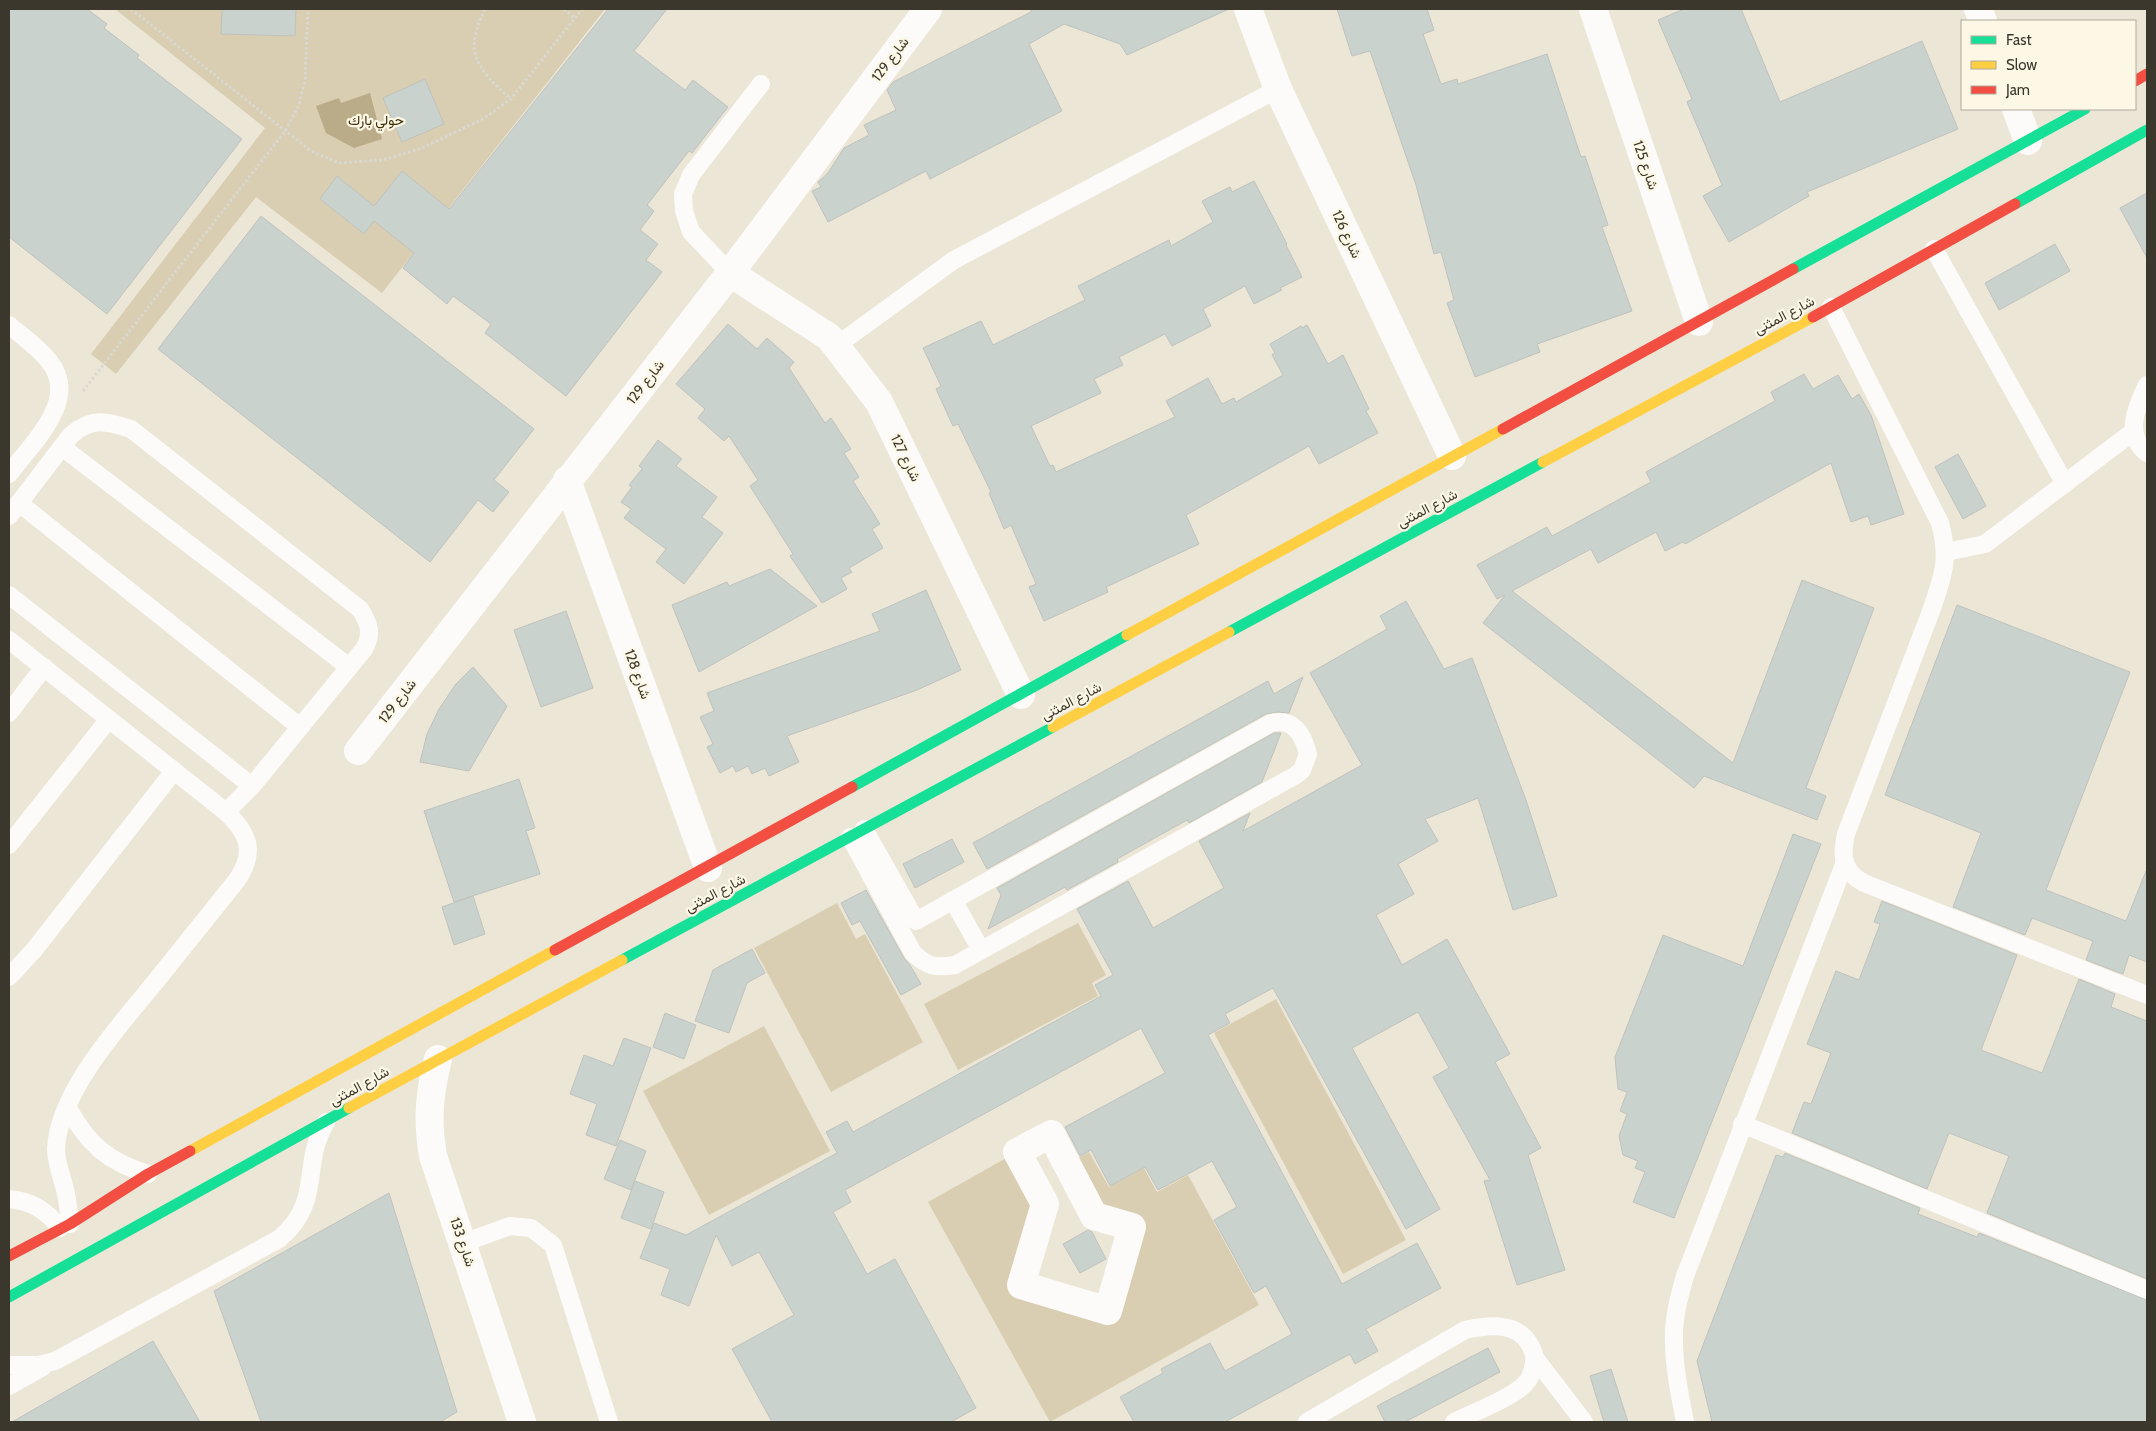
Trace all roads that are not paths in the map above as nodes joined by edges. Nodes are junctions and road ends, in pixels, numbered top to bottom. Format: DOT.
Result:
graph roads {
  1 [pos="928,9"];
  2 [pos="1248,9"];
  3 [pos="1593,9"];
  4 [pos="2147,74"];
  5 [pos="2136,80"];
  6 [pos="761,84"];
  7 [pos="1278,89"];
  8 [pos="2016,110"];
  9 [pos="2083,110"];
  10 [pos="2147,130"];
  11 [pos="2028,141"];
  12 [pos="1934,249"];
  13 [pos="730,273"];
  14 [pos="1830,307"];
  15 [pos="1699,322"];
  16 [pos="10,328"];
  17 [pos="836,346"];
  18 [pos="2147,385"];
  19 [pos="2134,431"];
  20 [pos="62,446"];
  21 [pos="2147,453"];
  22 [pos="1452,456"];
  23 [pos="9,474"];
  24 [pos="568,480"];
  25 [pos="2065,484"];
  26 [pos="14,509"];
  27 [pos="1946,552"];
  28 [pos="9,595"];
  29 [pos="9,640"];
  30 [pos="44,667"];
  31 [pos="349,667"];
  32 [pos="1021,695"];
  33 [pos="9,712"];
  34 [pos="109,719"];
  35 [pos="300,727"];
  36 [pos="358,751"];
  37 [pos="174,771"];
  38 [pos="252,786"];
  39 [pos="226,812"];
  40 [pos="857,833"];
  41 [pos="9,845"];
  42 [pos="1845,862"];
  43 [pos="708,868"];
  44 [pos="953,900"];
  45 [pos="981,950"];
  46 [pos="9,977"];
  47 [pos="2147,995"];
  48 [pos="438,1059"];
  49 [pos="68,1108"];
  50 [pos="326,1121"];
  51 [pos="1742,1124"];
  52 [pos="148,1174"];
  53 [pos="9,1199"];
  54 [pos="1045,1204"];
  55 [pos="65,1226"];
  56 [pos="463,1243"];
  57 [pos="9,1256"];
  58 [pos="2147,1290"];
  59 [pos="9,1297"];
  60 [pos="1535,1358"];
  61 [pos="54,1361"];
  62 [pos="9,1365"];
  63 [pos="9,1386"];
  64 [pos="519,1421"];
  65 [pos="609,1422"];
  66 [pos="1306,1422"];
  67 [pos="1454,1422"];
  68 [pos="1584,1422"];
  69 [pos="1685,1422"];
  1 -- 13 [label="street, شارع 129"];
  2 -- 7 [label="street, شارع 126"];
  3 -- 15 [label="street, شارع 125"];
  4 -- 5 [label="street"];
  6 -- 13 [label="lane"];
  7 -- 17 [label="lane"];
  7 -- 22 [label="street, شارع 126"];
  8 -- 11 [label="street"];
  9 -- 11 [label="street, شارع المثنى"];
  10 -- 12 [label="street, شارع المثنى"];
  11 -- 15 [label="street, شارع المثنى"];
  12 -- 14 [label="street, شارع المثنى"];
  12 -- 25 [label="lane"];
  13 -- 17 [label="street, شارع 127"];
  13 -- 24 [label="street, شارع 129"];
  14 -- 27 [label="lane"];
  14 -- 40 [label="street, شارع المثنى"];
  15 -- 22 [label="street, شارع المثنى"];
  16 -- 23 [label="lane"];
  17 -- 32 [label="street, شارع 127"];
  18 -- 19 [label="lane"];
  19 -- 21 [label="lane"];
  19 -- 25 [label="lane"];
  20 -- 26 [label="lane"];
  20 -- 31 [label="lane"];
  20 -- 31 [label="lane"];
  22 -- 32 [label="street, شارع المثنى"];
  24 -- 36 [label="street, شارع 129"];
  24 -- 43 [label="street, شارع 128"];
  25 -- 27 [label="lane"];
  26 -- 35 [label="lane"];
  27 -- 42 [label="lane"];
  28 -- 38 [label="lane"];
  29 -- 30 [label="lane"];
  30 -- 33 [label="lane"];
  30 -- 34 [label="lane"];
  31 -- 35 [label="lane"];
  32 -- 43 [label="street, شارع المثنى"];
  34 -- 37 [label="lane"];
  34 -- 41 [label="lane"];
  35 -- 38 [label="lane"];
  37 -- 39 [label="lane"];
  37 -- 46 [label="lane"];
  38 -- 39 [label="lane"];
  39 -- 49 [label="lane"];
  40 -- 44 [label="lane"];
  40 -- 45 [label="lane"];
  40 -- 48 [label="street, شارع المثنى"];
  42 -- 47 [label="lane"];
  42 -- 51 [label="lane"];
  43 -- 52 [label="street, شارع المثنى"];
  44 -- 45 [label="lane"];
  44 -- 45 [label="lane"];
  48 -- 50 [label="street, شارع المثنى"];
  48 -- 56 [label="street, شارع 133"];
  49 -- 52 [label="lane"];
  49 -- 55 [label="lane"];
  50 -- 59 [label="street, شارع المثنى"];
  50 -- 61 [label="lane"];
  51 -- 58 [label="lane"];
  51 -- 69 [label="lane"];
  52 -- 55 [label="street, شارع المثنى"];
  53 -- 55 [label="lane"];
  54 -- 54 [label="street"];
  55 -- 57 [label="street, شارع المثنى"];
  56 -- 64 [label="street, شارع 133"];
  56 -- 65 [label="lane"];
  60 -- 66 [label="lane"];
  60 -- 67 [label="lane"];
  60 -- 68 [label="lane"];
  61 -- 62 [label="lane"];
  61 -- 63 [label="lane"];
}
